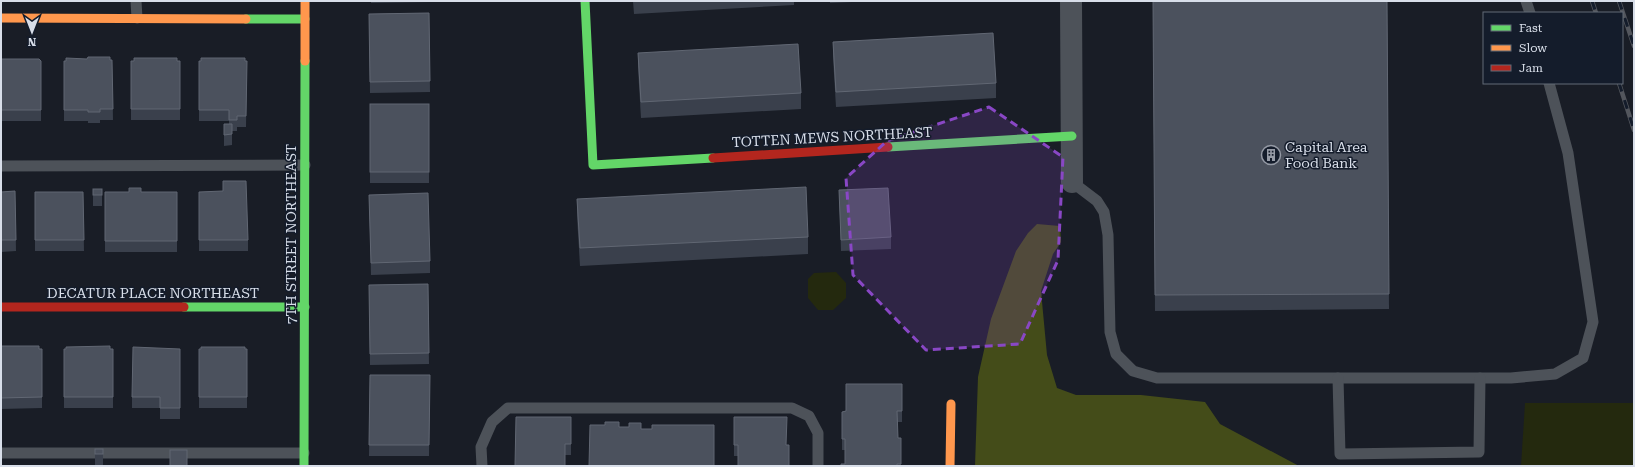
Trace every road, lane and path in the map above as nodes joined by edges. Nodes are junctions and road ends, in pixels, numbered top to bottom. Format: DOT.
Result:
graph roads {
  1 [pos="136,1"];
  2 [pos="305,1"];
  3 [pos="585,1"];
  4 [pos="1071,1"];
  5 [pos="1526,1"];
  6 [pos="1530,12"];
  7 [pos="1,18"];
  8 [pos="137,18"];
  9 [pos="305,19"];
  10 [pos="1549,84"];
  11 [pos="1072,136"];
  12 [pos="305,165"];
  13 [pos="1,166"];
  14 [pos="1072,182"];
  15 [pos="1,307"];
  16 [pos="305,307"];
  17 [pos="1338,378"];
  18 [pos="1480,378"];
  19 [pos="951,404"];
  20 [pos="1,453"];
  21 [pos="304,453"];
  22 [pos="304,466"];
  23 [pos="482,466"];
  24 [pos="818,466"];
  25 [pos="950,466"];
  1 -- 8 [label="lane"];
  2 -- 9 [label="street, 7TH STREET NORTHEAST"];
  3 -- 11 [label="street, TOTTEN MEWS NORTHEAST"];
  4 -- 11 [label="street"];
  5 -- 6 [label="lane"];
  7 -- 8 [label="street"];
  8 -- 9 [label="street"];
  9 -- 12 [label="street, 7TH STREET NORTHEAST"];
  10 -- 18 [label="lane"];
  11 -- 14 [label="street"];
  12 -- 13 [label="lane"];
  12 -- 16 [label="street, 7TH STREET NORTHEAST"];
  14 -- 17 [label="lane"];
  15 -- 16 [label="street, DECATUR PLACE NORTHEAST"];
  16 -- 21 [label="street, 7TH STREET NORTHEAST"];
  17 -- 18 [label="lane"];
  17 -- 18 [label="lane"];
  19 -- 25 [label="street"];
  20 -- 21 [label="lane"];
  21 -- 22 [label="street, 7TH STREET NORTHEAST"];
  23 -- 24 [label="lane"];
}
